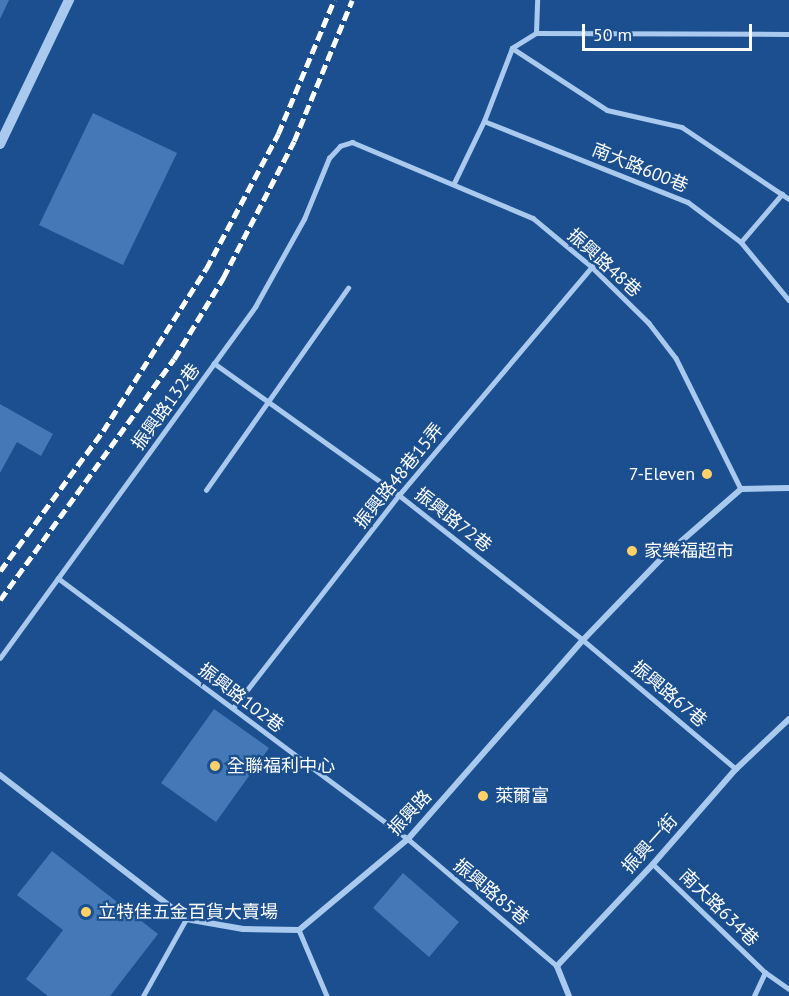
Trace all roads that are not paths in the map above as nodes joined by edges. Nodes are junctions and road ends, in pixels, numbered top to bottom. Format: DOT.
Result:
graph roads {
  1 [pos="69,0"];
  2 [pos="537,0"];
  3 [pos="536,33"];
  4 [pos="789,34"];
  5 [pos="512,48"];
  6 [pos="484,121"];
  7 [pos="0,144"];
  8 [pos="329,158"];
  9 [pos="454,183"];
  10 [pos="782,194"];
  11 [pos="789,199"];
  12 [pos="741,242"];
  13 [pos="592,267"];
  14 [pos="348,288"];
  15 [pos="789,300"];
  16 [pos="214,363"];
  17 [pos="269,402"];
  18 [pos="789,488"];
  19 [pos="741,489"];
  20 [pos="206,490"];
  21 [pos="399,495"];
  22 [pos="58,578"];
  23 [pos="584,640"];
  24 [pos="0,657"];
  25 [pos="233,708"];
  26 [pos="789,719"];
  27 [pos="736,769"];
  28 [pos="0,775"];
  29 [pos="408,839"];
  30 [pos="653,864"];
  31 [pos="186,919"];
  32 [pos="299,930"];
  33 [pos="557,966"];
  34 [pos="765,972"];
  35 [pos="789,989"];
  36 [pos="143,996"];
  37 [pos="327,996"];
  38 [pos="569,996"];
  39 [pos="754,996"];
  1 -- 7 [label="street"];
  2 -- 3 [label="lane"];
  3 -- 4 [label="lane"];
  3 -- 5 [label="lane"];
  5 -- 6 [label="lane"];
  5 -- 10 [label="lane"];
  6 -- 9 [label="lane"];
  6 -- 12 [label="lane, 南大路600巷"];
  8 -- 9 [label="lane, 振興路48巷"];
  8 -- 16 [label="lane, 振興路132巷"];
  9 -- 13 [label="lane, 振興路48巷"];
  10 -- 11 [label="lane"];
  10 -- 12 [label="lane"];
  12 -- 15 [label="lane, 南大路600巷"];
  13 -- 19 [label="lane, 振興路48巷"];
  13 -- 21 [label="lane, 振興路48巷15弄"];
  14 -- 17 [label="lane"];
  16 -- 17 [label="lane, 振興路72巷"];
  16 -- 22 [label="lane, 振興路132巷"];
  17 -- 20 [label="lane"];
  17 -- 21 [label="lane, 振興路72巷"];
  18 -- 19 [label="street"];
  19 -- 23 [label="street, 振興路"];
  21 -- 23 [label="lane, 振興路72巷"];
  21 -- 25 [label="lane, 振興路48巷15弄"];
  22 -- 24 [label="lane, 振興路132巷"];
  22 -- 25 [label="lane, 振興路102巷"];
  23 -- 27 [label="lane, 振興路67巷"];
  23 -- 29 [label="street, 振興路"];
  25 -- 29 [label="lane, 振興路102巷"];
  26 -- 27 [label="street, 振興一街"];
  27 -- 30 [label="street, 振興一街"];
  28 -- 31 [label="street"];
  29 -- 32 [label="street, 振興路"];
  29 -- 33 [label="lane, 振興路85巷"];
  30 -- 33 [label="street, 振興一街"];
  30 -- 34 [label="lane, 南大路634巷"];
  31 -- 32 [label="street"];
  31 -- 36 [label="lane"];
  32 -- 37 [label="lane"];
  33 -- 38 [label="street"];
  34 -- 35 [label="lane, 南大路634巷"];
  34 -- 39 [label="lane, 南大路634巷"];
}
